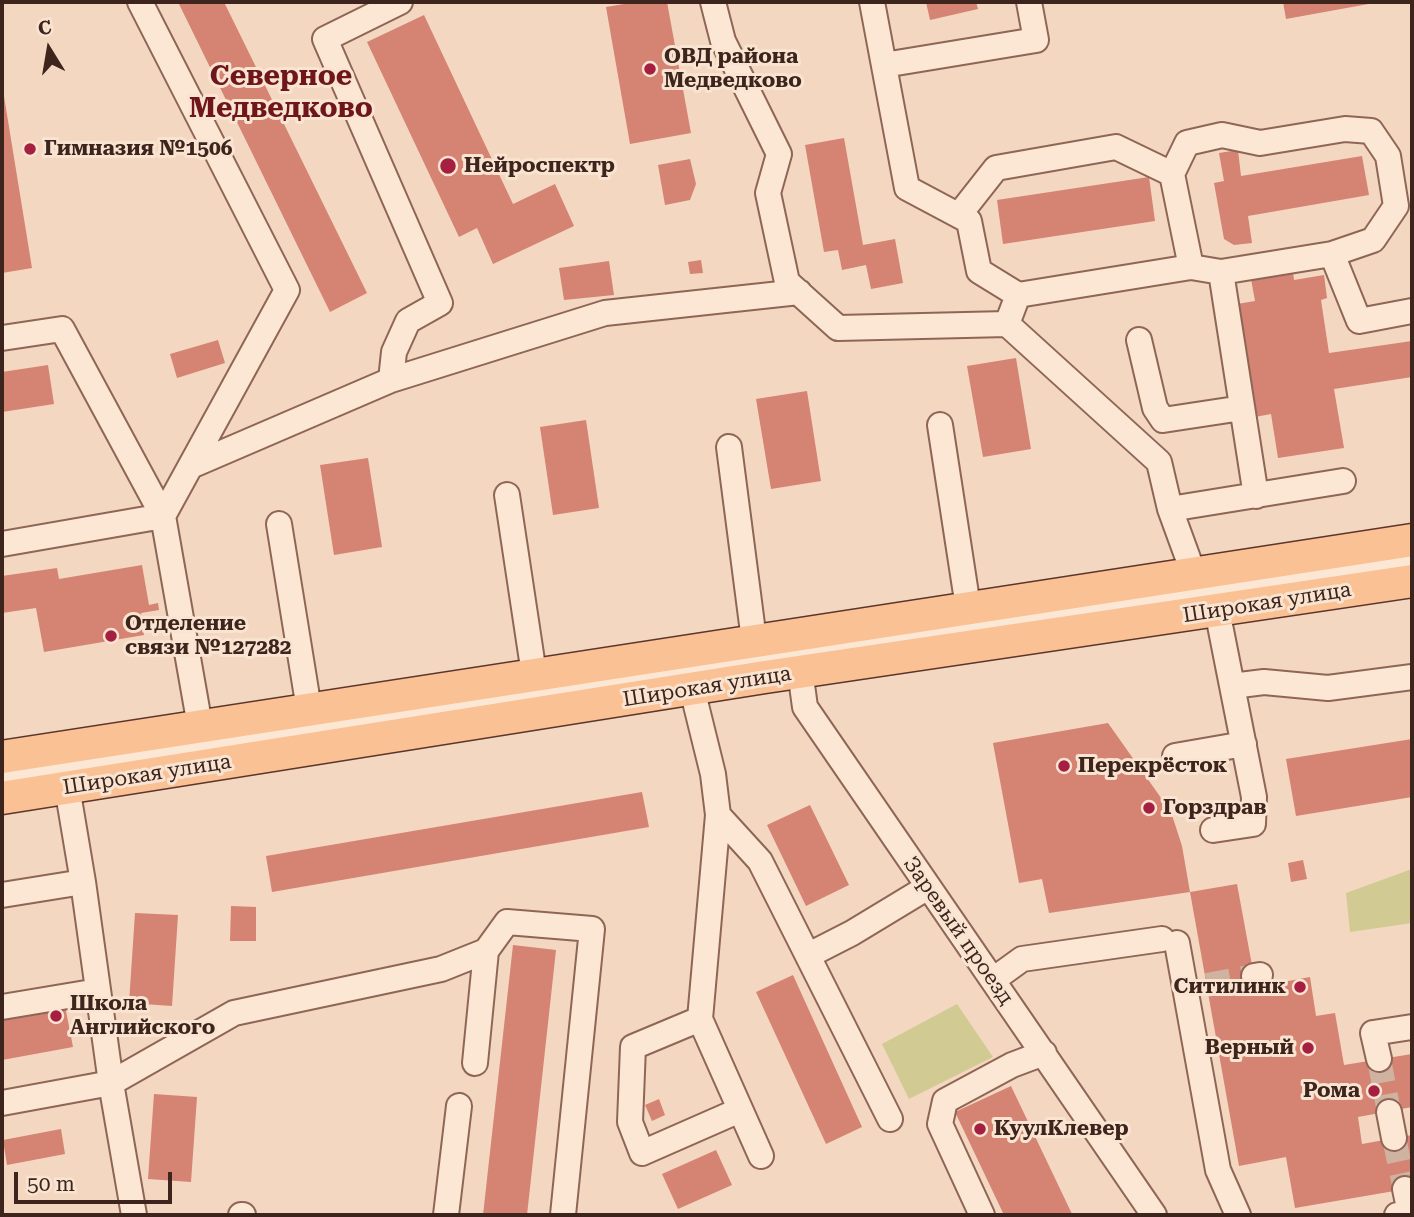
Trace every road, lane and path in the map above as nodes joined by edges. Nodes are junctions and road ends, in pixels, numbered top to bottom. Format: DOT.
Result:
graph roads {
  1 [pos="140,2"];
  2 [pos="400,2"];
  3 [pos="713,2"];
  4 [pos="872,2"];
  5 [pos="1029,2"];
  6 [pos="884,65"];
  7 [pos="1172,174"];
  8 [pos="959,215"];
  9 [pos="1332,254"];
  10 [pos="1191,268"];
  11 [pos="1221,272"];
  12 [pos="799,292"];
  13 [pos="1018,295"];
  14 [pos="1412,311"];
  15 [pos="1007,324"];
  16 [pos="2,338"];
  17 [pos="1139,340"];
  18 [pos="391,380"];
  19 [pos="1242,408"];
  20 [pos="940,425"];
  21 [pos="729,447"];
  22 [pos="191,466"];
  23 [pos="1343,481"];
  24 [pos="508,495"];
  25 [pos="1256,496"];
  26 [pos="1170,509"];
  27 [pos="163,516"];
  28 [pos="279,524"];
  29 [pos="1412,540"];
  30 [pos="2,544"];
  31 [pos="1412,561"];
  32 [pos="1193,572"];
  33 [pos="1412,580"];
  34 [pos="968,607"];
  35 [pos="1217,611"];
  36 [pos="754,640"];
  37 [pos="798,653"];
  38 [pos="534,674"];
  39 [pos="1412,677"];
  40 [pos="1232,686"];
  41 [pos="692,689"];
  42 [pos="309,709"];
  43 [pos="1244,744"];
  44 [pos="196,747"];
  45 [pos="1175,756"];
  46 [pos="2,757"];
  47 [pos="82,770"];
  48 [pos="2,778"];
  49 [pos="2,798"];
  50 [pos="718,815"];
  51 [pos="1213,830"];
  52 [pos="83,882"];
  53 [pos="928,887"];
  54 [pos="2,895"];
  55 [pos="486,951"];
  56 [pos="809,955"];
  57 [pos="993,980"];
  58 [pos="98,991"];
  59 [pos="2,1007"];
  60 [pos="700,1019"];
  61 [pos="1412,1027"];
  62 [pos="1044,1053"];
  63 [pos="1379,1059"];
  64 [pos="475,1063"];
  65 [pos="111,1083"];
  66 [pos="2,1103"];
  67 [pos="459,1106"];
  68 [pos="740,1110"];
  69 [pos="1388,1112"];
  70 [pos="890,1119"];
  71 [pos="1394,1138"];
  72 [pos="761,1156"];
  73 [pos="1405,1189"];
  74 [pos="1406,1214"];
  75 [pos="134,1215"];
  76 [pos="446,1215"];
  77 [pos="563,1215"];
  78 [pos="982,1215"];
  79 [pos="1154,1215"];
  80 [pos="1238,1215"];
  1 -- 22 [label="street"];
  2 -- 18 [label="street"];
  3 -- 12 [label="street"];
  4 -- 6 [label="street"];
  5 -- 6 [label="street"];
  6 -- 8 [label="street"];
  7 -- 8 [label="street"];
  7 -- 9 [label="street"];
  7 -- 10 [label="street"];
  8 -- 13 [label="street"];
  9 -- 11 [label="street"];
  9 -- 14 [label="street"];
  10 -- 11 [label="street"];
  10 -- 13 [label="street"];
  11 -- 19 [label="street"];
  12 -- 15 [label="street"];
  12 -- 18 [label="street"];
  13 -- 15 [label="street"];
  15 -- 26 [label="street"];
  16 -- 27 [label="street"];
  17 -- 19 [label="street"];
  18 -- 22 [label="street"];
  19 -- 25 [label="street"];
  20 -- 34 [label="street"];
  21 -- 36 [label="street"];
  22 -- 27 [label="street"];
  23 -- 25 [label="street"];
  24 -- 38 [label="street"];
  25 -- 26 [label="street"];
  26 -- 32 [label="street"];
  27 -- 30 [label="street"];
  27 -- 44 [label="street"];
  28 -- 42 [label="street"];
  29 -- 32 [label="main road, Широкая улица"];
  31 -- 37 [label="street, Широкая улица"];
  32 -- 34 [label="main road, Широкая улица"];
  33 -- 35 [label="main road, Широкая улица"];
  34 -- 37 [label="main road, Широкая улица"];
  35 -- 37 [label="main road, Широкая улица"];
  35 -- 40 [label="street"];
  36 -- 37 [label="main road, Широкая улица"];
  36 -- 38 [label="main road, Широкая улица"];
  37 -- 41 [label="main road, Широкая улица"];
  37 -- 44 [label="street, Широкая улица"];
  37 -- 53 [label="street, Заревый проезд"];
  38 -- 42 [label="main road, Широкая улица"];
  39 -- 40 [label="street"];
  40 -- 43 [label="street"];
  41 -- 44 [label="main road, Широкая улица"];
  41 -- 50 [label="street"];
  42 -- 44 [label="main road, Широкая улица"];
  43 -- 45 [label="street"];
  43 -- 51 [label="street"];
  44 -- 47 [label="main road, Широкая улица"];
  46 -- 47 [label="main road, Широкая улица"];
  47 -- 48 [label="street, Широкая улица"];
  47 -- 49 [label="main road, Широкая улица"];
  47 -- 52 [label="street"];
  50 -- 56 [label="street"];
  50 -- 60 [label="street"];
  52 -- 54 [label="street"];
  52 -- 58 [label="street"];
  53 -- 56 [label="street"];
  53 -- 57 [label="street, Заревый проезд"];
  55 -- 64 [label="street"];
  55 -- 65 [label="street"];
  55 -- 77 [label="street"];
  56 -- 70 [label="street"];
  57 -- 62 [label="street, Заревый проезд"];
  57 -- 80 [label="street"];
  58 -- 59 [label="street"];
  58 -- 65 [label="street"];
  60 -- 68 [label="street"];
  60 -- 68 [label="street"];
  61 -- 63 [label="street"];
  62 -- 78 [label="street"];
  62 -- 79 [label="street, Заревый проезд"];
  65 -- 66 [label="street"];
  65 -- 75 [label="street"];
  67 -- 76 [label="street"];
  68 -- 72 [label="street"];
  69 -- 71 [label="street"];
  73 -- 74 [label="street"];
}
